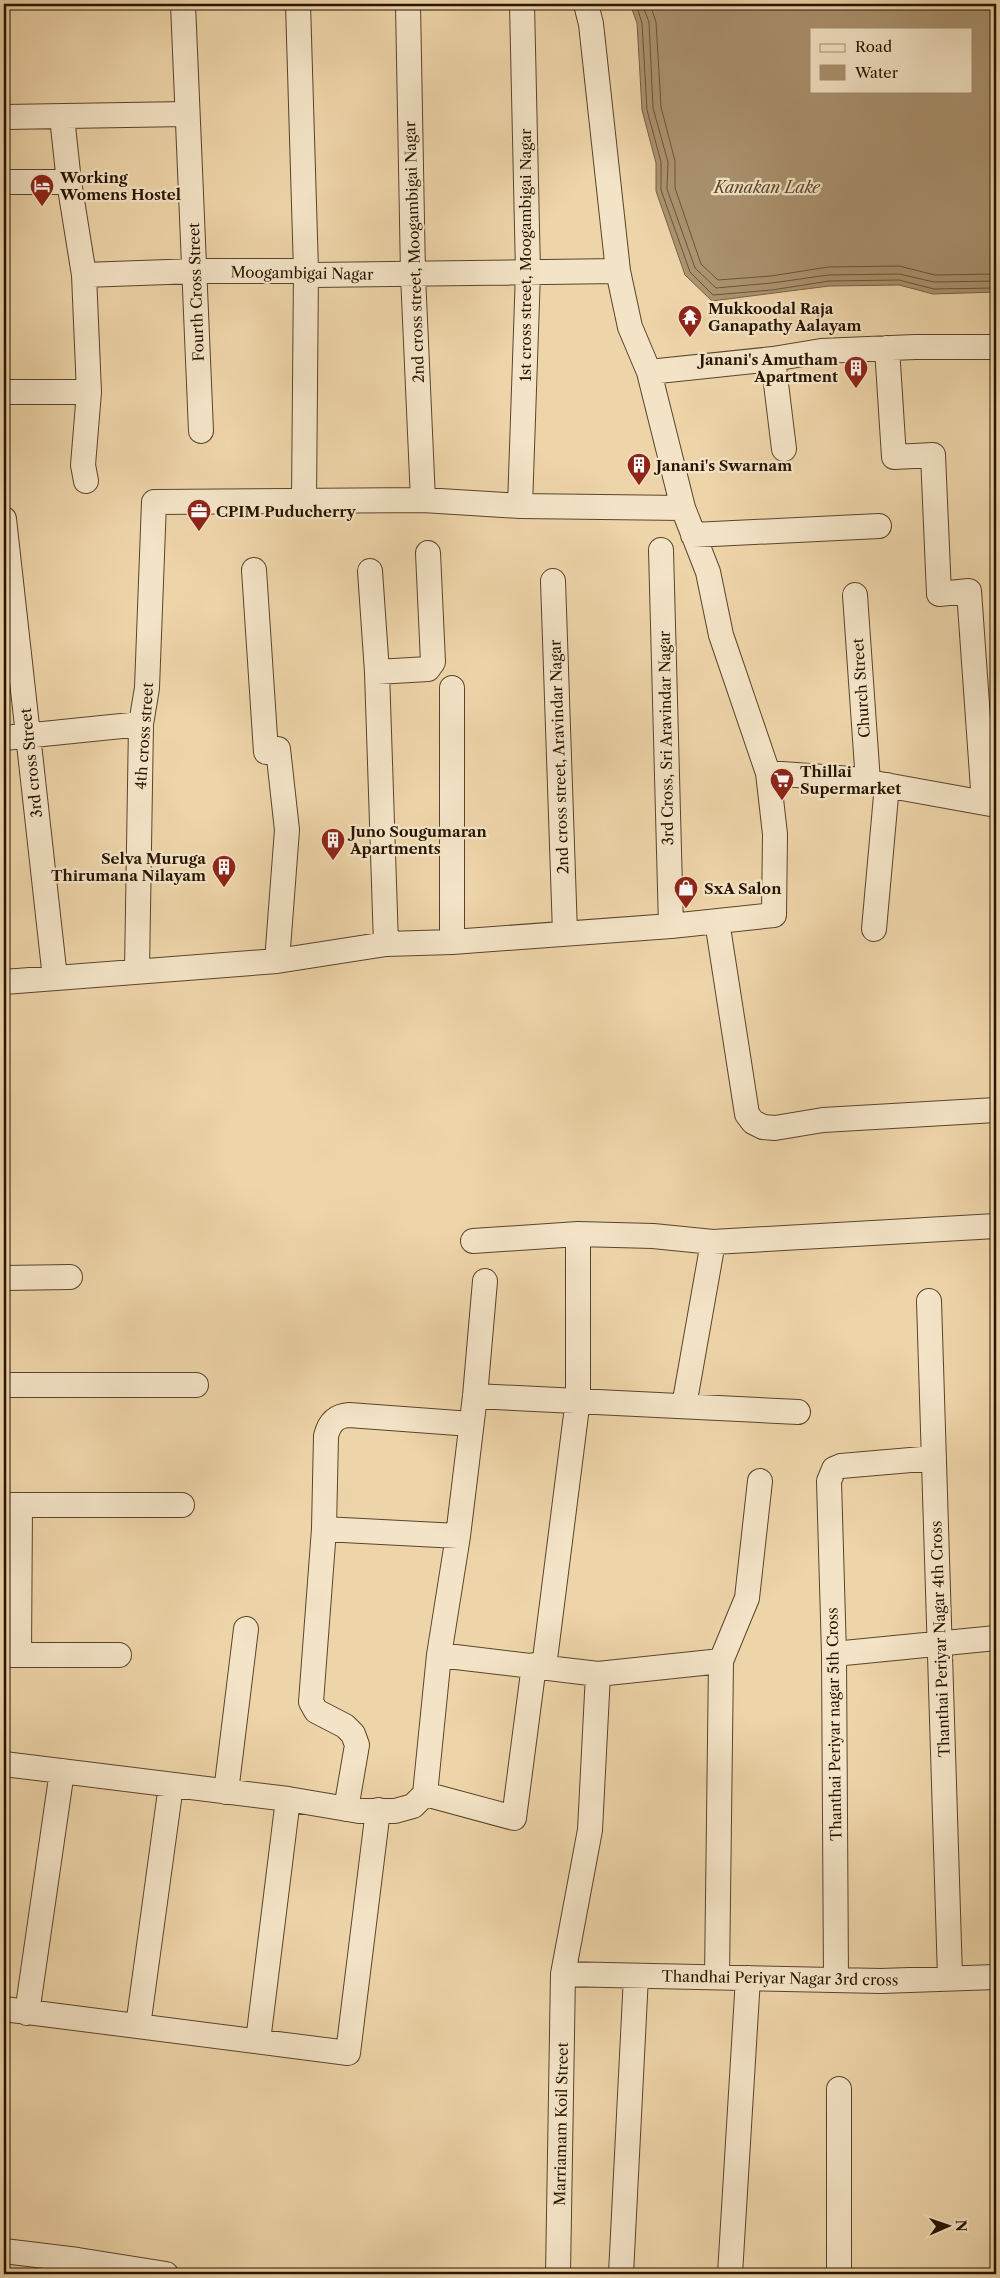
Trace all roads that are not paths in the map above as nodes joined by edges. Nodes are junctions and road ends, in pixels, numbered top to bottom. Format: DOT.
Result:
graph roads {
  1 [pos="184,4"];
  2 [pos="298,4"];
  3 [pos="408,4"];
  4 [pos="522,4"];
  5 [pos="586,4"];
  6 [pos="187,114"];
  7 [pos="4,117"];
  8 [pos="62,117"];
  9 [pos="4,182"];
  10 [pos="69,182"];
  11 [pos="196,271"];
  12 [pos="306,271"];
  13 [pos="618,271"];
  14 [pos="528,272"];
  15 [pos="84,274"];
  16 [pos="413,274"];
  17 [pos="996,347"];
  18 [pos="887,348"];
  19 [pos="773,359"];
  20 [pos="649,372"];
  21 [pos="4,392"];
  22 [pos="90,392"];
  23 [pos="201,431"];
  24 [pos="784,449"];
  25 [pos="86,481"];
  26 [pos="304,500"];
  27 [pos="423,500"];
  28 [pos="520,506"];
  29 [pos="683,508"];
  30 [pos="4,519"];
  31 [pos="879,526"];
  32 [pos="692,535"];
  33 [pos="661,550"];
  34 [pos="428,553"];
  35 [pos="254,570"];
  36 [pos="370,571"];
  37 [pos="553,581"];
  38 [pos="855,595"];
  39 [pos="377,672"];
  40 [pos="452,688"];
  41 [pos="141,724"];
  42 [pos="28,735"];
  43 [pos="4,738"];
  44 [pos="768,773"];
  45 [pos="877,784"];
  46 [pos="990,804"];
  47 [pos="717,920"];
  48 [pos="670,926"];
  49 [pos="874,928"];
  50 [pos="565,933"];
  51 [pos="452,942"];
  52 [pos="386,944"];
  53 [pos="277,961"];
  54 [pos="137,970"];
  55 [pos="55,978"];
  56 [pos="4,982"];
  57 [pos="996,1110"];
  58 [pos="996,1226"];
  59 [pos="578,1234"];
  60 [pos="473,1242"];
  61 [pos="713,1242"];
  62 [pos="70,1277"];
  63 [pos="4,1278"];
  64 [pos="485,1281"];
  65 [pos="928,1301"];
  66 [pos="4,1385"];
  67 [pos="196,1385"];
  68 [pos="475,1396"];
  69 [pos="578,1400"];
  70 [pos="684,1406"];
  71 [pos="798,1412"];
  72 [pos="471,1424"];
  73 [pos="934,1458"];
  74 [pos="760,1481"];
  75 [pos="12,1505"];
  76 [pos="182,1505"];
  77 [pos="324,1529"];
  78 [pos="458,1536"];
  79 [pos="246,1629"];
  80 [pos="996,1638"];
  81 [pos="940,1643"];
  82 [pos="834,1654"];
  83 [pos="11,1655"];
  84 [pos="119,1655"];
  85 [pos="439,1655"];
  86 [pos="721,1661"];
  87 [pos="539,1666"];
  88 [pos="598,1674"];
  89 [pos="4,1764"];
  90 [pos="62,1771"];
  91 [pos="171,1784"];
  92 [pos="226,1792"];
  93 [pos="425,1794"];
  94 [pos="288,1799"];
  95 [pos="346,1809"];
  96 [pos="378,1810"];
  97 [pos="563,1974"];
  98 [pos="636,1976"];
  99 [pos="717,1977"];
  100 [pos="950,1977"];
  101 [pos="996,1977"];
  102 [pos="748,1978"];
  103 [pos="836,1980"];
  104 [pos="4,2009"];
  105 [pos="27,2013"];
  106 [pos="138,2026"];
  107 [pos="258,2041"];
  108 [pos="839,2089"];
  109 [pos="15,2260"];
  110 [pos="134,2272"];
  111 [pos="166,2274"];
  112 [pos="558,2274"];
  113 [pos="621,2274"];
  114 [pos="730,2274"];
  115 [pos="839,2274"];
  1 -- 6 [label="street, Fourth Cross Street"];
  2 -- 12 [label="street"];
  3 -- 16 [label="street, 2nd cross street, Moogambigai Nagar"];
  4 -- 14 [label="street, 1st cross street, Moogambigai Nagar"];
  5 -- 13 [label="street"];
  6 -- 8 [label="street"];
  6 -- 11 [label="street, Fourth Cross Street"];
  7 -- 8 [label="street"];
  8 -- 10 [label="street"];
  9 -- 10 [label="street"];
  10 -- 15 [label="street"];
  11 -- 12 [label="street, Moogambigai Nagar"];
  11 -- 15 [label="street, Moogambigai Nagar"];
  11 -- 23 [label="street, Fourth Cross Street"];
  12 -- 16 [label="street, Moogambigai Nagar"];
  12 -- 26 [label="street"];
  13 -- 14 [label="street, Moogambigai Nagar"];
  13 -- 20 [label="street"];
  14 -- 16 [label="street, Moogambigai Nagar"];
  14 -- 28 [label="street, 1st cross street, Moogambigai Nagar"];
  15 -- 22 [label="street"];
  16 -- 27 [label="street, 2nd cross street, Moogambigai Nagar"];
  17 -- 18 [label="street"];
  18 -- 19 [label="street"];
  18 -- 46 [label="street"];
  19 -- 20 [label="street"];
  19 -- 24 [label="street"];
  20 -- 29 [label="street"];
  21 -- 22 [label="street"];
  22 -- 25 [label="street"];
  26 -- 27 [label="street"];
  26 -- 41 [label="street, 4th cross street"];
  27 -- 28 [label="street"];
  28 -- 29 [label="street"];
  29 -- 32 [label="street"];
  30 -- 42 [label="street, 3rd cross Street"];
  31 -- 32 [label="street"];
  32 -- 44 [label="street"];
  33 -- 48 [label="street, 3rd Cross, Sri Aravindar Nagar"];
  34 -- 39 [label="street"];
  35 -- 53 [label="street"];
  36 -- 39 [label="street"];
  37 -- 50 [label="street, 2nd cross street, Aravindar Nagar"];
  38 -- 45 [label="street, Church Street"];
  39 -- 52 [label="street"];
  40 -- 51 [label="street"];
  41 -- 42 [label="street"];
  41 -- 54 [label="street, 4th cross street"];
  42 -- 43 [label="street"];
  42 -- 55 [label="street, 3rd cross Street"];
  44 -- 45 [label="street"];
  44 -- 47 [label="street"];
  45 -- 46 [label="street"];
  45 -- 49 [label="street, Church Street"];
  47 -- 48 [label="street"];
  47 -- 57 [label="street"];
  48 -- 50 [label="street"];
  50 -- 51 [label="street"];
  51 -- 52 [label="street"];
  52 -- 53 [label="street"];
  53 -- 54 [label="street"];
  54 -- 55 [label="street"];
  55 -- 56 [label="street"];
  58 -- 61 [label="street"];
  59 -- 60 [label="street"];
  59 -- 61 [label="street"];
  59 -- 69 [label="street"];
  61 -- 70 [label="street"];
  62 -- 63 [label="street"];
  64 -- 68 [label="street"];
  65 -- 73 [label="street, Thanthai Periyar Nagar 4th Cross"];
  66 -- 67 [label="street"];
  68 -- 69 [label="street"];
  68 -- 72 [label="street"];
  69 -- 70 [label="street"];
  69 -- 87 [label="street"];
  70 -- 71 [label="street"];
  72 -- 77 [label="street"];
  72 -- 78 [label="street"];
  73 -- 81 [label="street, Thanthai Periyar Nagar 4th Cross"];
  73 -- 82 [label="street, Thanthai Periyar nagar 5th Cross"];
  74 -- 86 [label="street"];
  75 -- 76 [label="street"];
  75 -- 83 [label="street"];
  77 -- 78 [label="street"];
  77 -- 95 [label="street"];
  78 -- 85 [label="street"];
  79 -- 92 [label="street"];
  80 -- 81 [label="street"];
  81 -- 82 [label="street"];
  81 -- 100 [label="street, Thanthai Periyar Nagar 4th Cross"];
  82 -- 103 [label="street, Thanthai Periyar nagar 5th Cross"];
  83 -- 84 [label="street"];
  85 -- 87 [label="street"];
  85 -- 93 [label="street"];
  86 -- 88 [label="street"];
  86 -- 99 [label="street"];
  87 -- 88 [label="street"];
  87 -- 93 [label="street"];
  88 -- 97 [label="street, Marriamam Koil Street"];
  89 -- 90 [label="street"];
  90 -- 91 [label="street"];
  90 -- 105 [label="street"];
  91 -- 92 [label="street"];
  91 -- 106 [label="street"];
  92 -- 94 [label="street"];
  93 -- 96 [label="street"];
  94 -- 95 [label="street"];
  94 -- 107 [label="street"];
  95 -- 96 [label="street"];
  96 -- 107 [label="street"];
  97 -- 98 [label="street, Thandhai Periyar Nagar 3rd cross"];
  97 -- 112 [label="street, Marriamam Koil Street"];
  98 -- 99 [label="street, Thandhai Periyar Nagar 3rd cross"];
  98 -- 113 [label="street"];
  99 -- 102 [label="street, Thandhai Periyar Nagar 3rd cross"];
  100 -- 101 [label="street, Thandhai Periyar Nagar 3rd cross"];
  100 -- 103 [label="street, Thandhai Periyar Nagar 3rd cross"];
  102 -- 103 [label="street, Thandhai Periyar Nagar 3rd cross"];
  102 -- 114 [label="street"];
  104 -- 105 [label="street"];
  105 -- 106 [label="street"];
  106 -- 107 [label="street"];
  108 -- 115 [label="street"];
  109 -- 110 [label="street"];
  110 -- 111 [label="street"];
}
